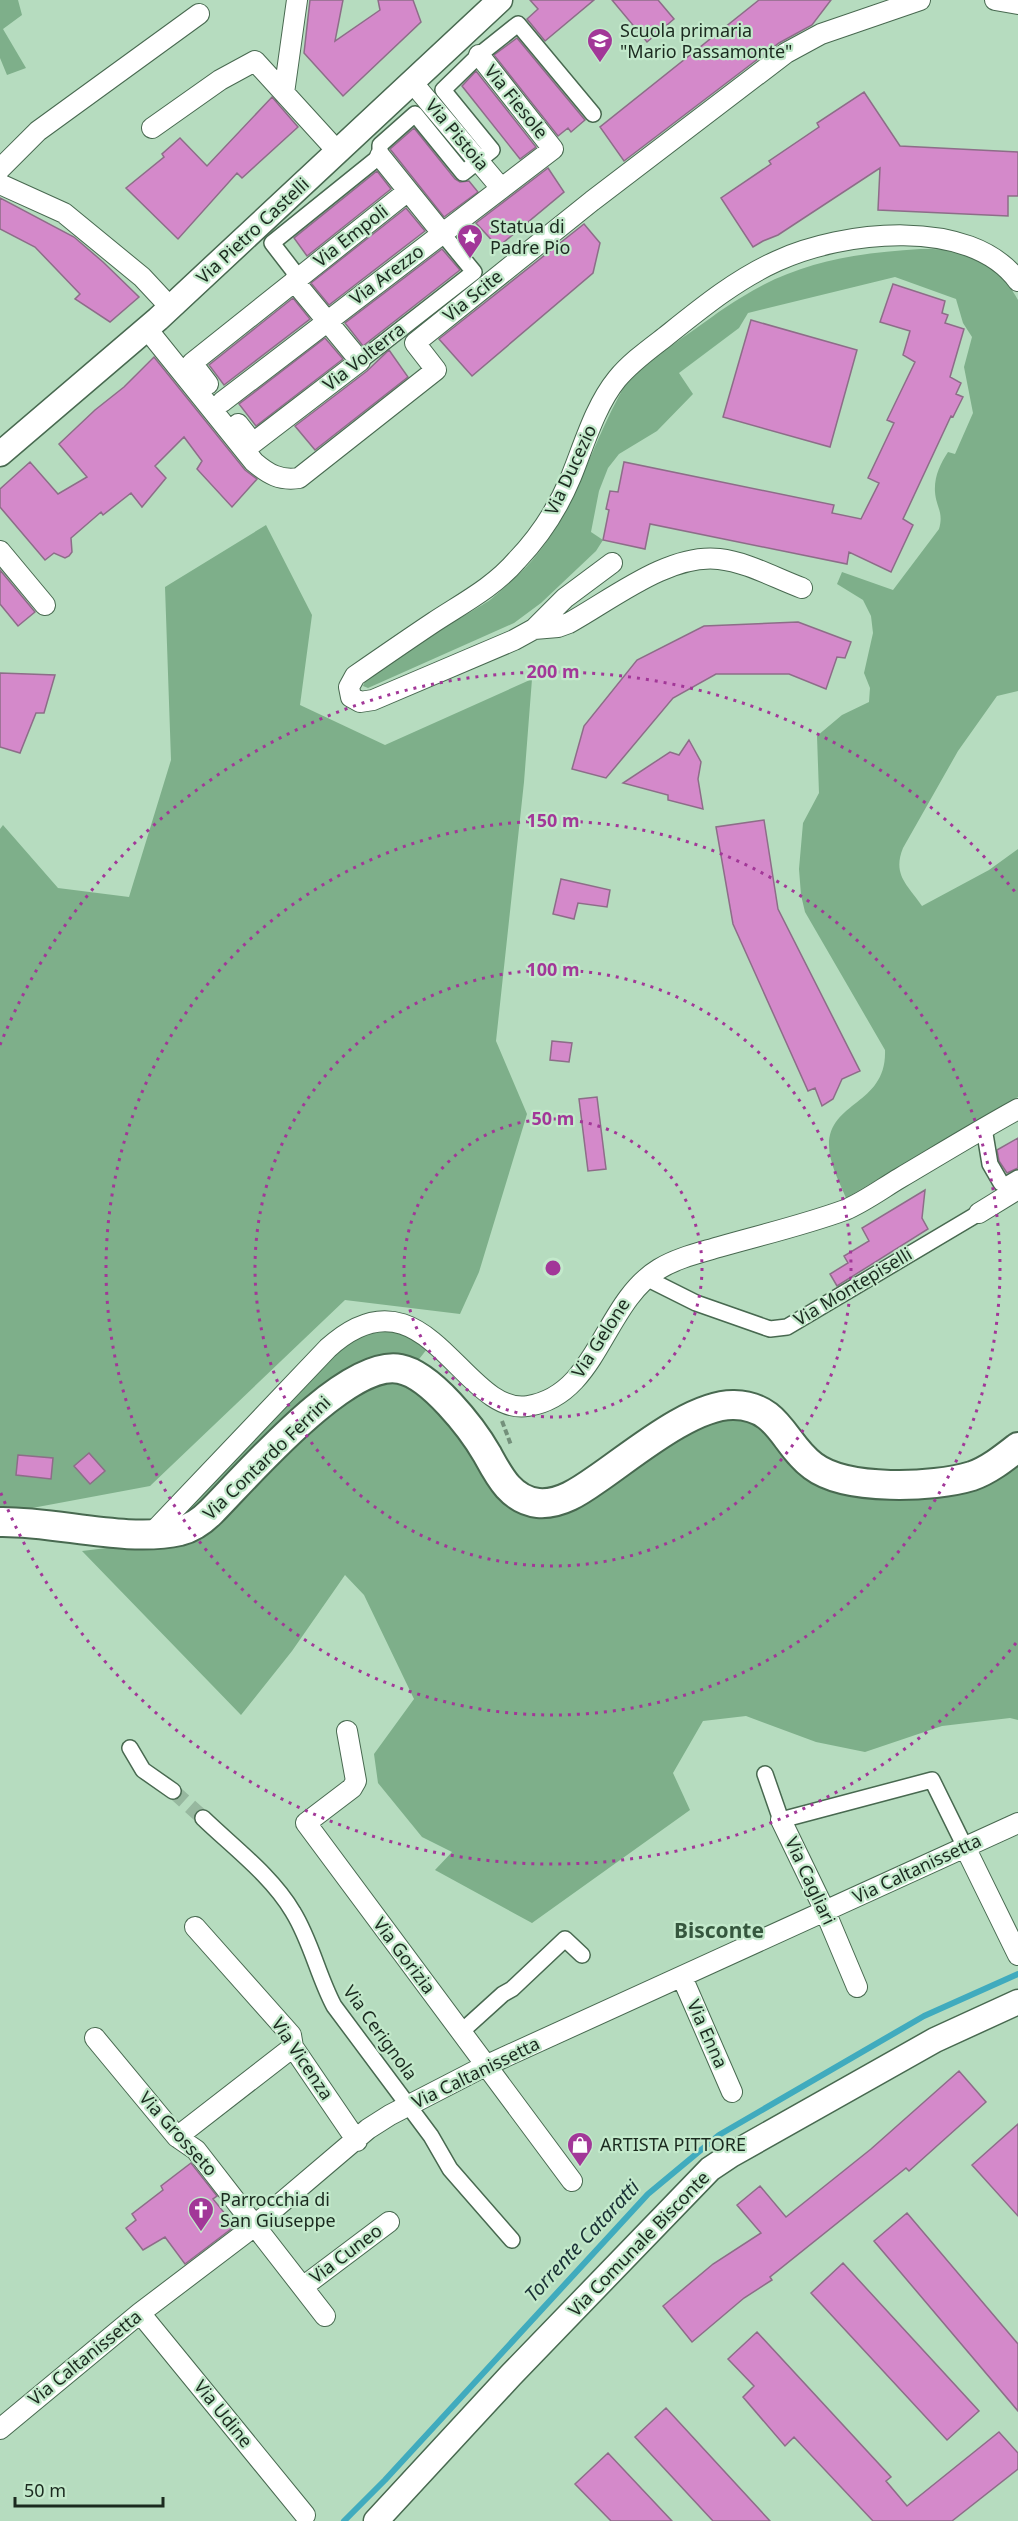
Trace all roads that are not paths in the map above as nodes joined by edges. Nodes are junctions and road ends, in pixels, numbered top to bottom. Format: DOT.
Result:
graph roads {
  1 [pos="297,0"];
  2 [pos="500,0"];
  3 [pos="920,0"];
  4 [pos="995,0"];
  5 [pos="1018,4"];
  6 [pos="199,14"];
  7 [pos="479,55"];
  8 [pos="412,82"];
  9 [pos="284,93"];
  10 [pos="593,114"];
  11 [pos="152,128"];
  12 [pos="553,149"];
  13 [pos="338,152"];
  14 [pos="380,156"];
  15 [pos="478,161"];
  16 [pos="0,169"];
  17 [pos="0,184"];
  18 [pos="501,188"];
  19 [pos="408,191"];
  20 [pos="442,233"];
  21 [pos="296,279"];
  22 [pos="1018,281"];
  23 [pos="170,308"];
  24 [pos="327,321"];
  25 [pos="147,329"];
  26 [pos="360,360"];
  27 [pos="222,402"];
  28 [pos="0,454"];
  29 [pos="0,551"];
  30 [pos="612,563"];
  31 [pos="801,588"];
  32 [pos="45,604"];
  33 [pos="534,628"];
  34 [pos="1018,1109"];
  35 [pos="984,1128"];
  36 [pos="1018,1178"];
  37 [pos="1018,1189"];
  38 [pos="979,1213"];
  39 [pos="646,1278"];
  40 [pos="1018,1447"];
  41 [pos="0,1522"];
  42 [pos="152,1533"];
  43 [pos="347,1731"];
  44 [pos="130,1748"];
  45 [pos="765,1774"];
  46 [pos="173,1791"];
  47 [pos="203,1818"];
  48 [pos="781,1820"];
  49 [pos="1018,1823"];
  50 [pos="965,1846"];
  51 [pos="825,1911"];
  52 [pos="195,1927"];
  53 [pos="582,1954"];
  54 [pos="1018,1955"];
  55 [pos="682,1977"];
  56 [pos="857,1987"];
  57 [pos="1018,2002"];
  58 [pos="460,2032"];
  59 [pos="95,2038"];
  60 [pos="293,2046"];
  61 [pos="486,2066"];
  62 [pos="732,2092"];
  63 [pos="408,2105"];
  64 [pos="177,2138"];
  65 [pos="357,2140"];
  66 [pos="572,2181"];
  67 [pos="389,2222"];
  68 [pos="254,2225"];
  69 [pos="512,2240"];
  70 [pos="304,2286"];
  71 [pos="140,2313"];
  72 [pos="325,2316"];
  73 [pos="0,2429"];
  74 [pos="305,2515"];
  75 [pos="376,2521"];
  1 -- 9 [label="street"];
  2 -- 8 [label="street, Via Pietro Castelli"];
  3 -- 25 [label="street, Via Scite"];
  4 -- 5 [label="street"];
  6 -- 16 [label="street"];
  7 -- 10 [label="street"];
  7 -- 12 [label="street, Via Fiesole"];
  7 -- 15 [label="street"];
  8 -- 13 [label="street, Via Pietro Castelli"];
  8 -- 15 [label="street, Via Pistoia"];
  9 -- 11 [label="street"];
  9 -- 13 [label="street"];
  12 -- 18 [label="street, Via Arezzo"];
  13 -- 23 [label="street, Via Pietro Castelli"];
  14 -- 15 [label="street"];
  14 -- 19 [label="street"];
  14 -- 21 [label="street"];
  15 -- 18 [label="street, Via Pistoia"];
  17 -- 23 [label="street"];
  18 -- 20 [label="street, Via Arezzo"];
  19 -- 20 [label="street"];
  19 -- 21 [label="street, Via Empoli"];
  20 -- 24 [label="street, Via Arezzo"];
  20 -- 26 [label="street, Via Volterra"];
  21 -- 24 [label="street"];
  21 -- 27 [label="street, Via Empoli"];
  22 -- 33 [label="street, Via Ducezio"];
  23 -- 25 [label="street, Via Pietro Castelli"];
  24 -- 26 [label="street"];
  24 -- 27 [label="street, Via Arezzo"];
  25 -- 28 [label="street, Via Pietro Castelli"];
  26 -- 27 [label="street, Via Volterra"];
  29 -- 32 [label="street"];
  30 -- 33 [label="street, Via Ducezio"];
  31 -- 33 [label="street"];
  34 -- 35 [label="street, Via Gelone"];
  35 -- 36 [label="street"];
  35 -- 39 [label="street, Via Gelone"];
  37 -- 38 [label="street, Via Montepiselli"];
  38 -- 39 [label="street, Via Montepiselli"];
  39 -- 42 [label="street, Via Gelone"];
  40 -- 42 [label="main road, Via Contardo Ferrini"];
  41 -- 42 [label="main road, Via Contardo Ferrini"];
  43 -- 58 [label="street, Via Gorizia"];
  44 -- 46 [label="street"];
  45 -- 48 [label="street, Via Cagliari"];
  47 -- 63 [label="street, Via Cerignola"];
  48 -- 50 [label="street"];
  48 -- 51 [label="street, Via Cagliari"];
  49 -- 50 [label="street, Via Caltanissetta"];
  50 -- 51 [label="street, Via Caltanissetta"];
  50 -- 54 [label="street"];
  51 -- 55 [label="street, Via Caltanissetta"];
  51 -- 56 [label="street, Via Cagliari"];
  52 -- 60 [label="street, Via Vicenza"];
  53 -- 58 [label="street"];
  55 -- 61 [label="street, Via Caltanissetta"];
  55 -- 62 [label="street, Via Enna"];
  57 -- 75 [label="street, Via Comunale Bisconte"];
  58 -- 61 [label="street, Via Gorizia"];
  59 -- 64 [label="street, Via Grosseto"];
  60 -- 64 [label="street"];
  60 -- 65 [label="street, Via Vicenza"];
  61 -- 63 [label="street, Via Caltanissetta"];
  61 -- 66 [label="street, Via Gorizia"];
  63 -- 65 [label="street, Via Caltanissetta"];
  63 -- 69 [label="street, Via Cerignola"];
  64 -- 68 [label="street, Via Grosseto"];
  65 -- 68 [label="street, Via Caltanissetta"];
  67 -- 70 [label="street, Via Cuneo"];
  68 -- 70 [label="street, Via Grosseto"];
  68 -- 71 [label="street, Via Caltanissetta"];
  70 -- 72 [label="street, Via Grosseto"];
  71 -- 73 [label="street, Via Caltanissetta"];
  71 -- 74 [label="street, Via Udine"];
}
